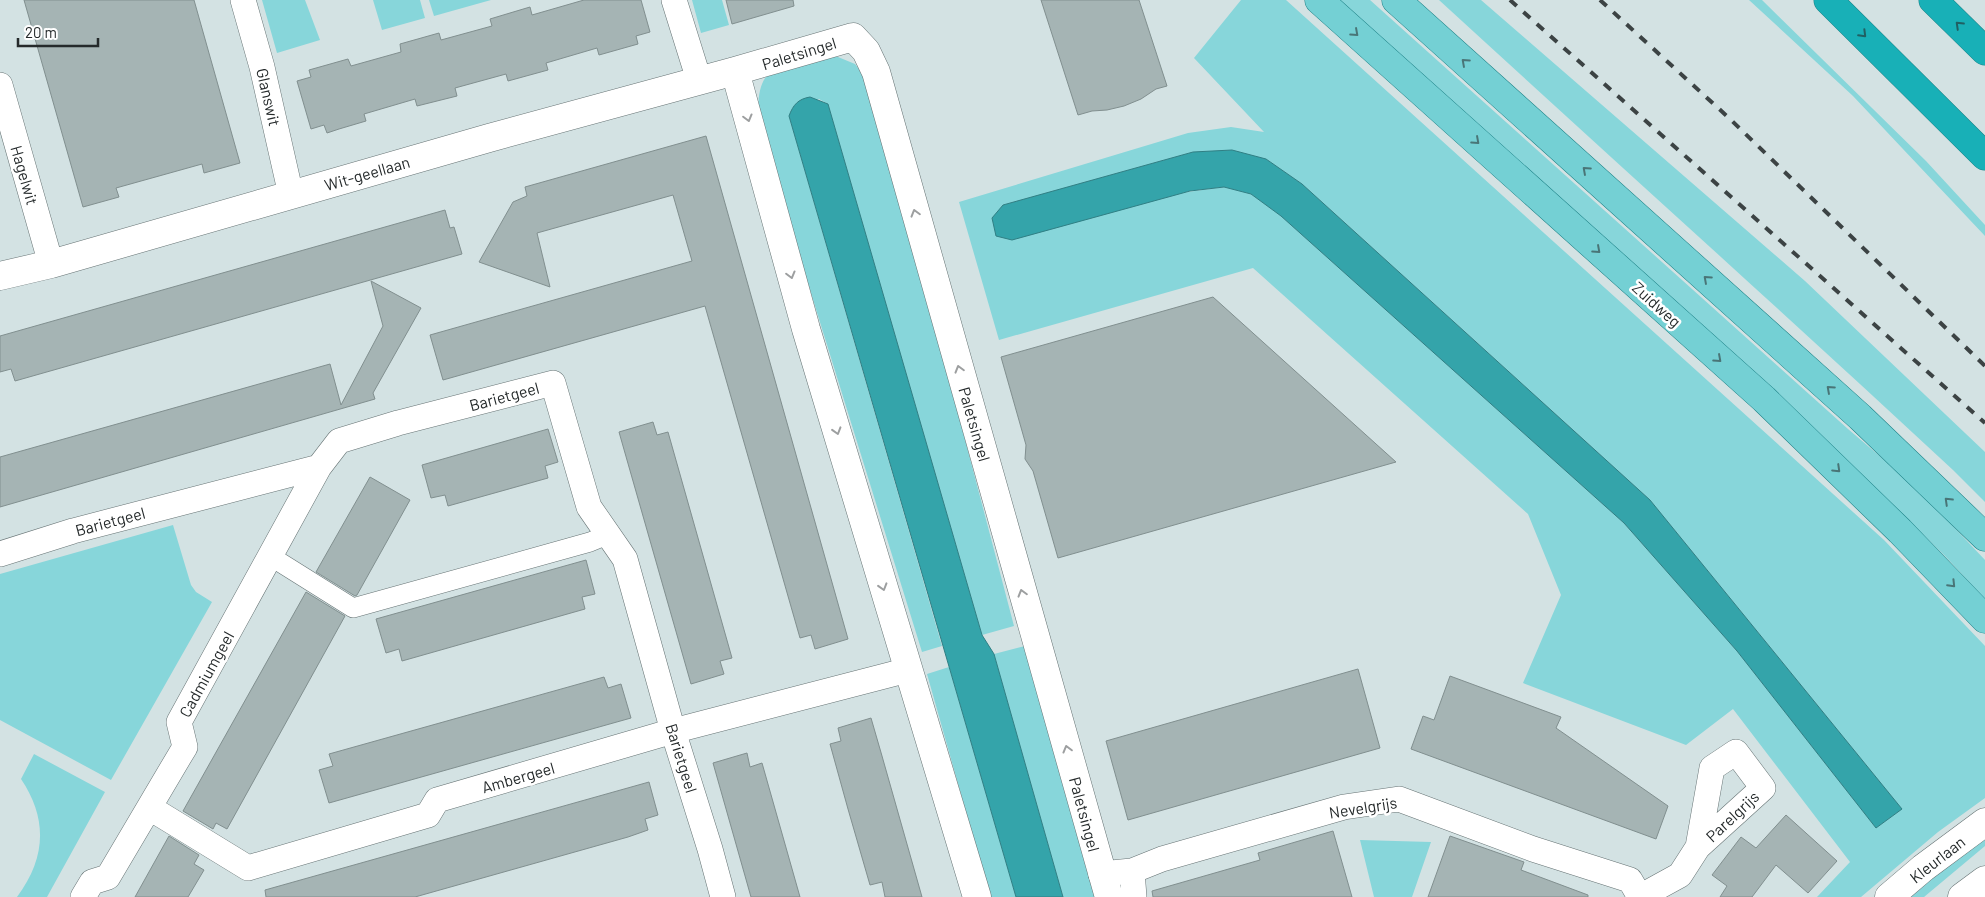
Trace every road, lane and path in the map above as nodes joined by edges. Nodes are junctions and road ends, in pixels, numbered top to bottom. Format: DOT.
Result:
graph roads {
  1 [pos="243,0"];
  2 [pos="674,0"];
  3 [pos="1319,0"];
  4 [pos="1396,0"];
  5 [pos="1828,0"];
  6 [pos="1933,0"];
  7 [pos="1985,51"];
  8 [pos="735,71"];
  9 [pos="699,80"];
  10 [pos="0,85"];
  11 [pos="1985,156"];
  12 [pos="291,195"];
  13 [pos="51,264"];
  14 [pos="0,276"];
  15 [pos="319,466"];
  16 [pos="607,535"];
  17 [pos="1985,537"];
  18 [pos="0,554"];
  19 [pos="270,556"];
  20 [pos="1985,618"];
  21 [pos="908,670"];
  22 [pos="673,731"];
  23 [pos="150,808"];
  24 [pos="1985,822"];
  25 [pos="1698,847"];
  26 [pos="1132,872"];
  27 [pos="1985,880"];
  28 [pos="1105,885"];
  29 [pos="83,897"];
  30 [pos="723,897"];
  31 [pos="977,897"];
  32 [pos="1134,897"];
  33 [pos="1640,897"];
  34 [pos="1889,897"];
  35 [pos="1962,897"];
  1 -- 12 [label="street, Glanswit"];
  2 -- 9 [label="street"];
  3 -- 20 [label="main road, Zuidweg, one-way"];
  17 -- 4 [label="main road, one-way"];
  5 -- 11 [label="highway, one-way"];
  7 -- 6 [label="highway, one-way"];
  8 -- 9 [label="street, Wit-geellaan"];
  8 -- 21 [label="street, one-way"];
  28 -- 8 [label="street, Paletsingel, one-way"];
  9 -- 12 [label="street, Wit-geellaan"];
  10 -- 13 [label="street, Hagelwit"];
  12 -- 13 [label="street, Wit-geellaan"];
  13 -- 14 [label="street, Wit-geellaan"];
  15 -- 16 [label="street, Barietgeel"];
  15 -- 18 [label="street, Barietgeel"];
  15 -- 19 [label="street, Cadmiumgeel"];
  16 -- 19 [label="street"];
  16 -- 22 [label="street, Barietgeel"];
  19 -- 23 [label="street, Cadmiumgeel"];
  21 -- 22 [label="street, Ambergeel"];
  21 -- 31 [label="street"];
  22 -- 23 [label="street, Ambergeel"];
  22 -- 30 [label="street, Barietgeel"];
  23 -- 29 [label="street, Cadmiumgeel"];
  24 -- 34 [label="street, Kleurlaan"];
  25 -- 33 [label="street, Parelgrijs"];
  26 -- 28 [label="street, Nevelgrijs"];
  26 -- 32 [label="street"];
  26 -- 33 [label="street, Nevelgrijs"];
  27 -- 35 [label="street"];
}
